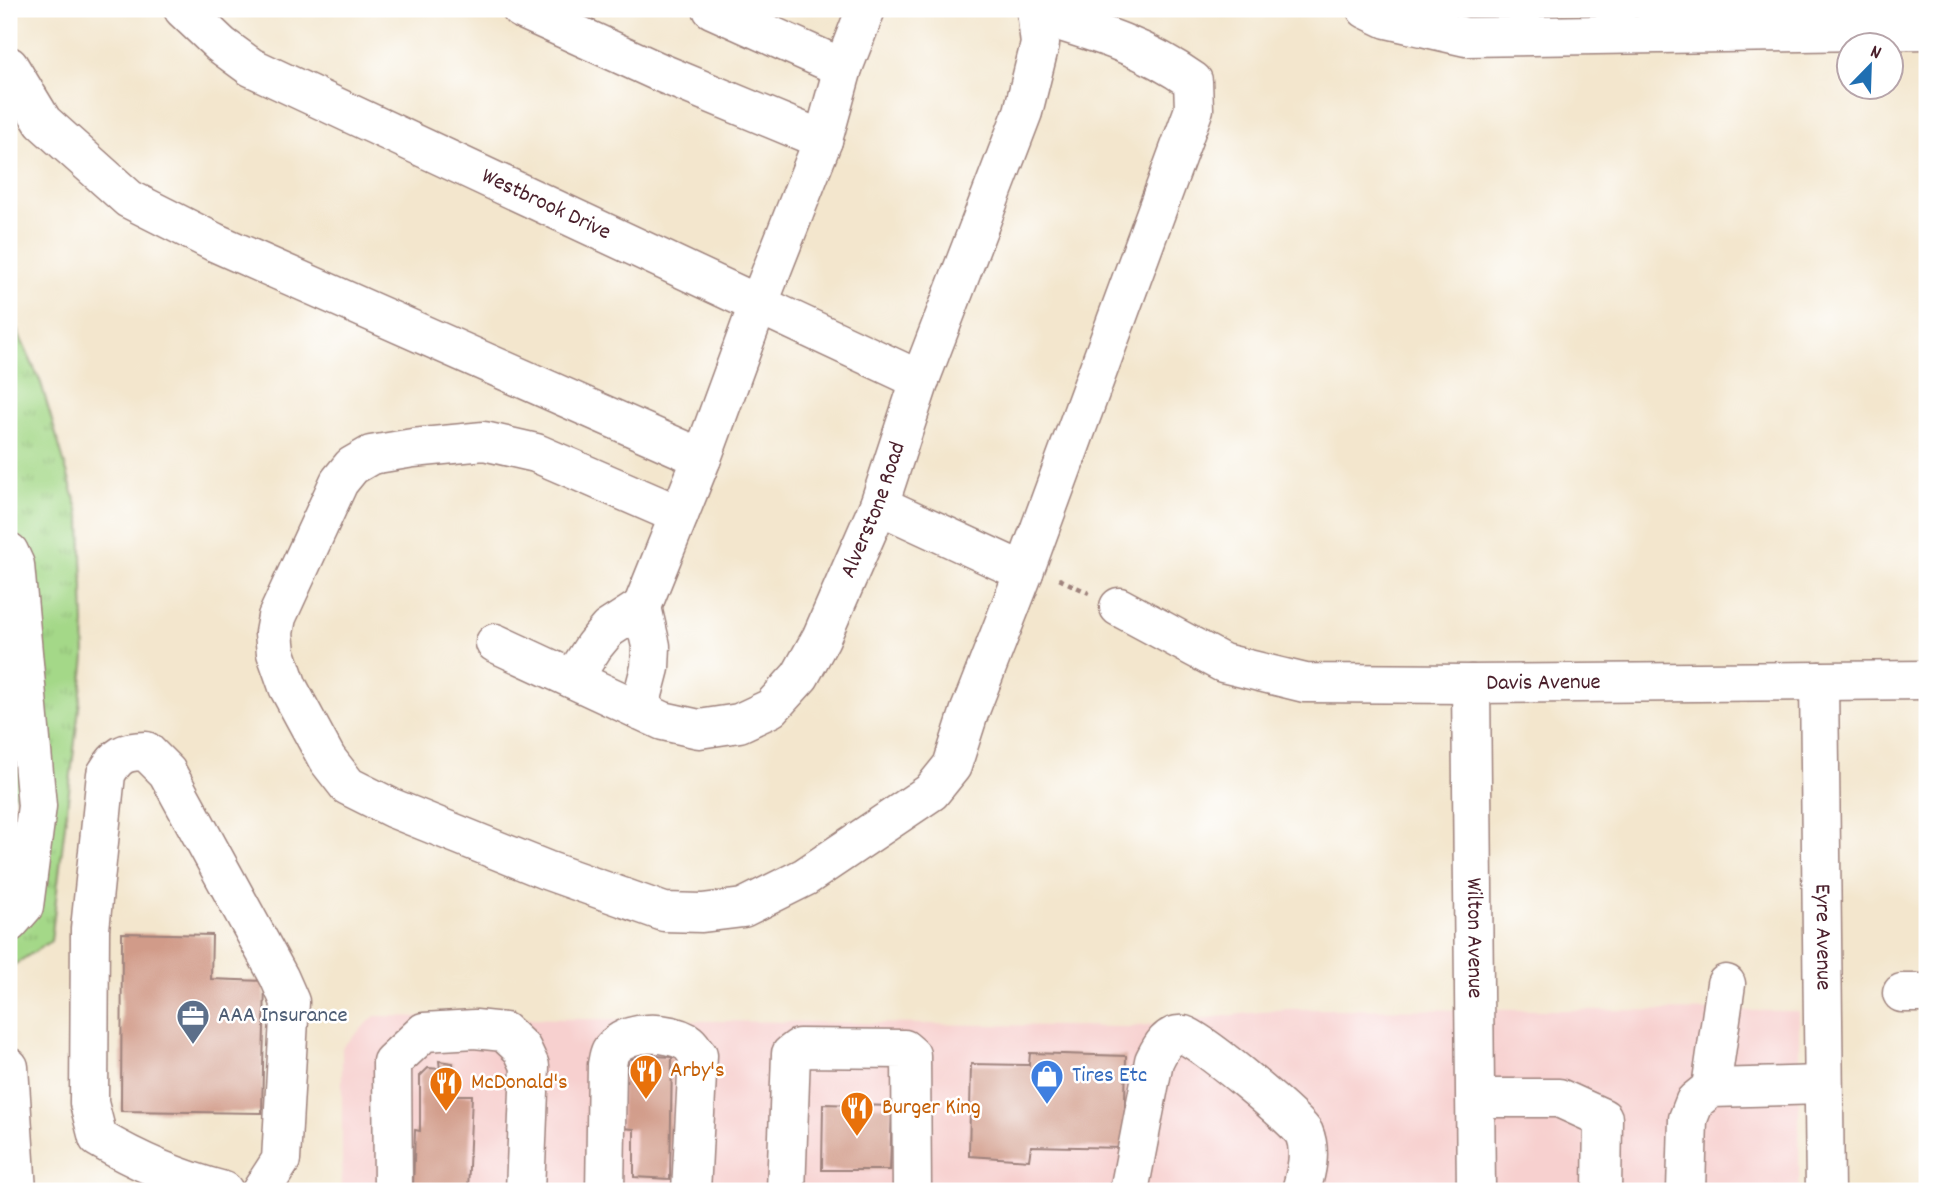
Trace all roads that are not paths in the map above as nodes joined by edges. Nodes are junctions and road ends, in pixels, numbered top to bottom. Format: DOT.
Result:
graph roads {
  1 [pos="183,9"];
  2 [pos="522,9"];
  3 [pos="712,9"];
  4 [pos="866,9"];
  5 [pos="1366,9"];
  6 [pos="1037,12"];
  7 [pos="1927,30"];
  8 [pos="9,66"];
  9 [pos="843,68"];
  10 [pos="823,140"];
  11 [pos="758,305"];
  12 [pos="920,380"];
  13 [pos="702,458"];
  14 [pos="879,505"];
  15 [pos="679,514"];
  16 [pos="9,552"];
  17 [pos="1024,572"];
  18 [pos="642,607"];
  19 [pos="1119,607"];
  20 [pos="495,643"];
  21 [pos="573,680"];
  22 [pos="1927,680"];
  23 [pos="1819,681"];
  24 [pos="1471,684"];
  25 [pos="639,710"];
  26 [pos="9,752"];
  27 [pos="37,806"];
  28 [pos="9,923"];
  29 [pos="1726,984"];
  30 [pos="9,1067"];
  31 [pos="1823,1085"];
  32 [pos="1711,1088"];
  33 [pos="1476,1098"];
  34 [pos="17,1191"];
  35 [pos="224,1191"];
  36 [pos="261,1191"];
  37 [pos="393,1191"];
  38 [pos="525,1191"];
  39 [pos="605,1191"];
  40 [pos="691,1191"];
  41 [pos="786,1191"];
  42 [pos="912,1191"];
  43 [pos="1129,1191"];
  44 [pos="1301,1191"];
  45 [pos="1476,1191"];
  46 [pos="1602,1191"];
  47 [pos="1686,1191"];
  48 [pos="1825,1191"];
  1 -- 11 [label="street, Westbrook Drive"];
  2 -- 10 [label="street"];
  3 -- 9 [label="street"];
  4 -- 9 [label="street"];
  5 -- 7 [label="street"];
  6 -- 12 [label="street, Alverstone Road"];
  6 -- 17 [label="street"];
  8 -- 13 [label="street"];
  9 -- 10 [label="street"];
  10 -- 11 [label="street"];
  11 -- 12 [label="street, Westbrook Drive"];
  11 -- 13 [label="street"];
  12 -- 14 [label="street, Alverstone Road"];
  13 -- 15 [label="street"];
  14 -- 17 [label="street"];
  14 -- 25 [label="street, Alverstone Road"];
  15 -- 17 [label="street"];
  15 -- 18 [label="street"];
  16 -- 27 [label="street"];
  18 -- 21 [label="street"];
  18 -- 25 [label="street"];
  19 -- 24 [label="street, Davis Avenue"];
  20 -- 21 [label="street, Alverstone Road"];
  21 -- 25 [label="street, Alverstone Road"];
  22 -- 23 [label="street, Davis Avenue"];
  23 -- 24 [label="street, Davis Avenue"];
  23 -- 31 [label="street, Eyre Avenue"];
  24 -- 33 [label="street, Wilton Avenue"];
  26 -- 27 [label="street"];
  27 -- 28 [label="street"];
  29 -- 32 [label="street"];
  30 -- 34 [label="street"];
  31 -- 32 [label="street"];
  31 -- 48 [label="street, Eyre Avenue"];
  32 -- 47 [label="street"];
  33 -- 45 [label="street, Wilton Avenue"];
  33 -- 46 [label="street"];
  35 -- 36 [label="street"];
  37 -- 38 [label="street"];
  39 -- 40 [label="street"];
  41 -- 42 [label="street"];
  43 -- 44 [label="street"];
}
